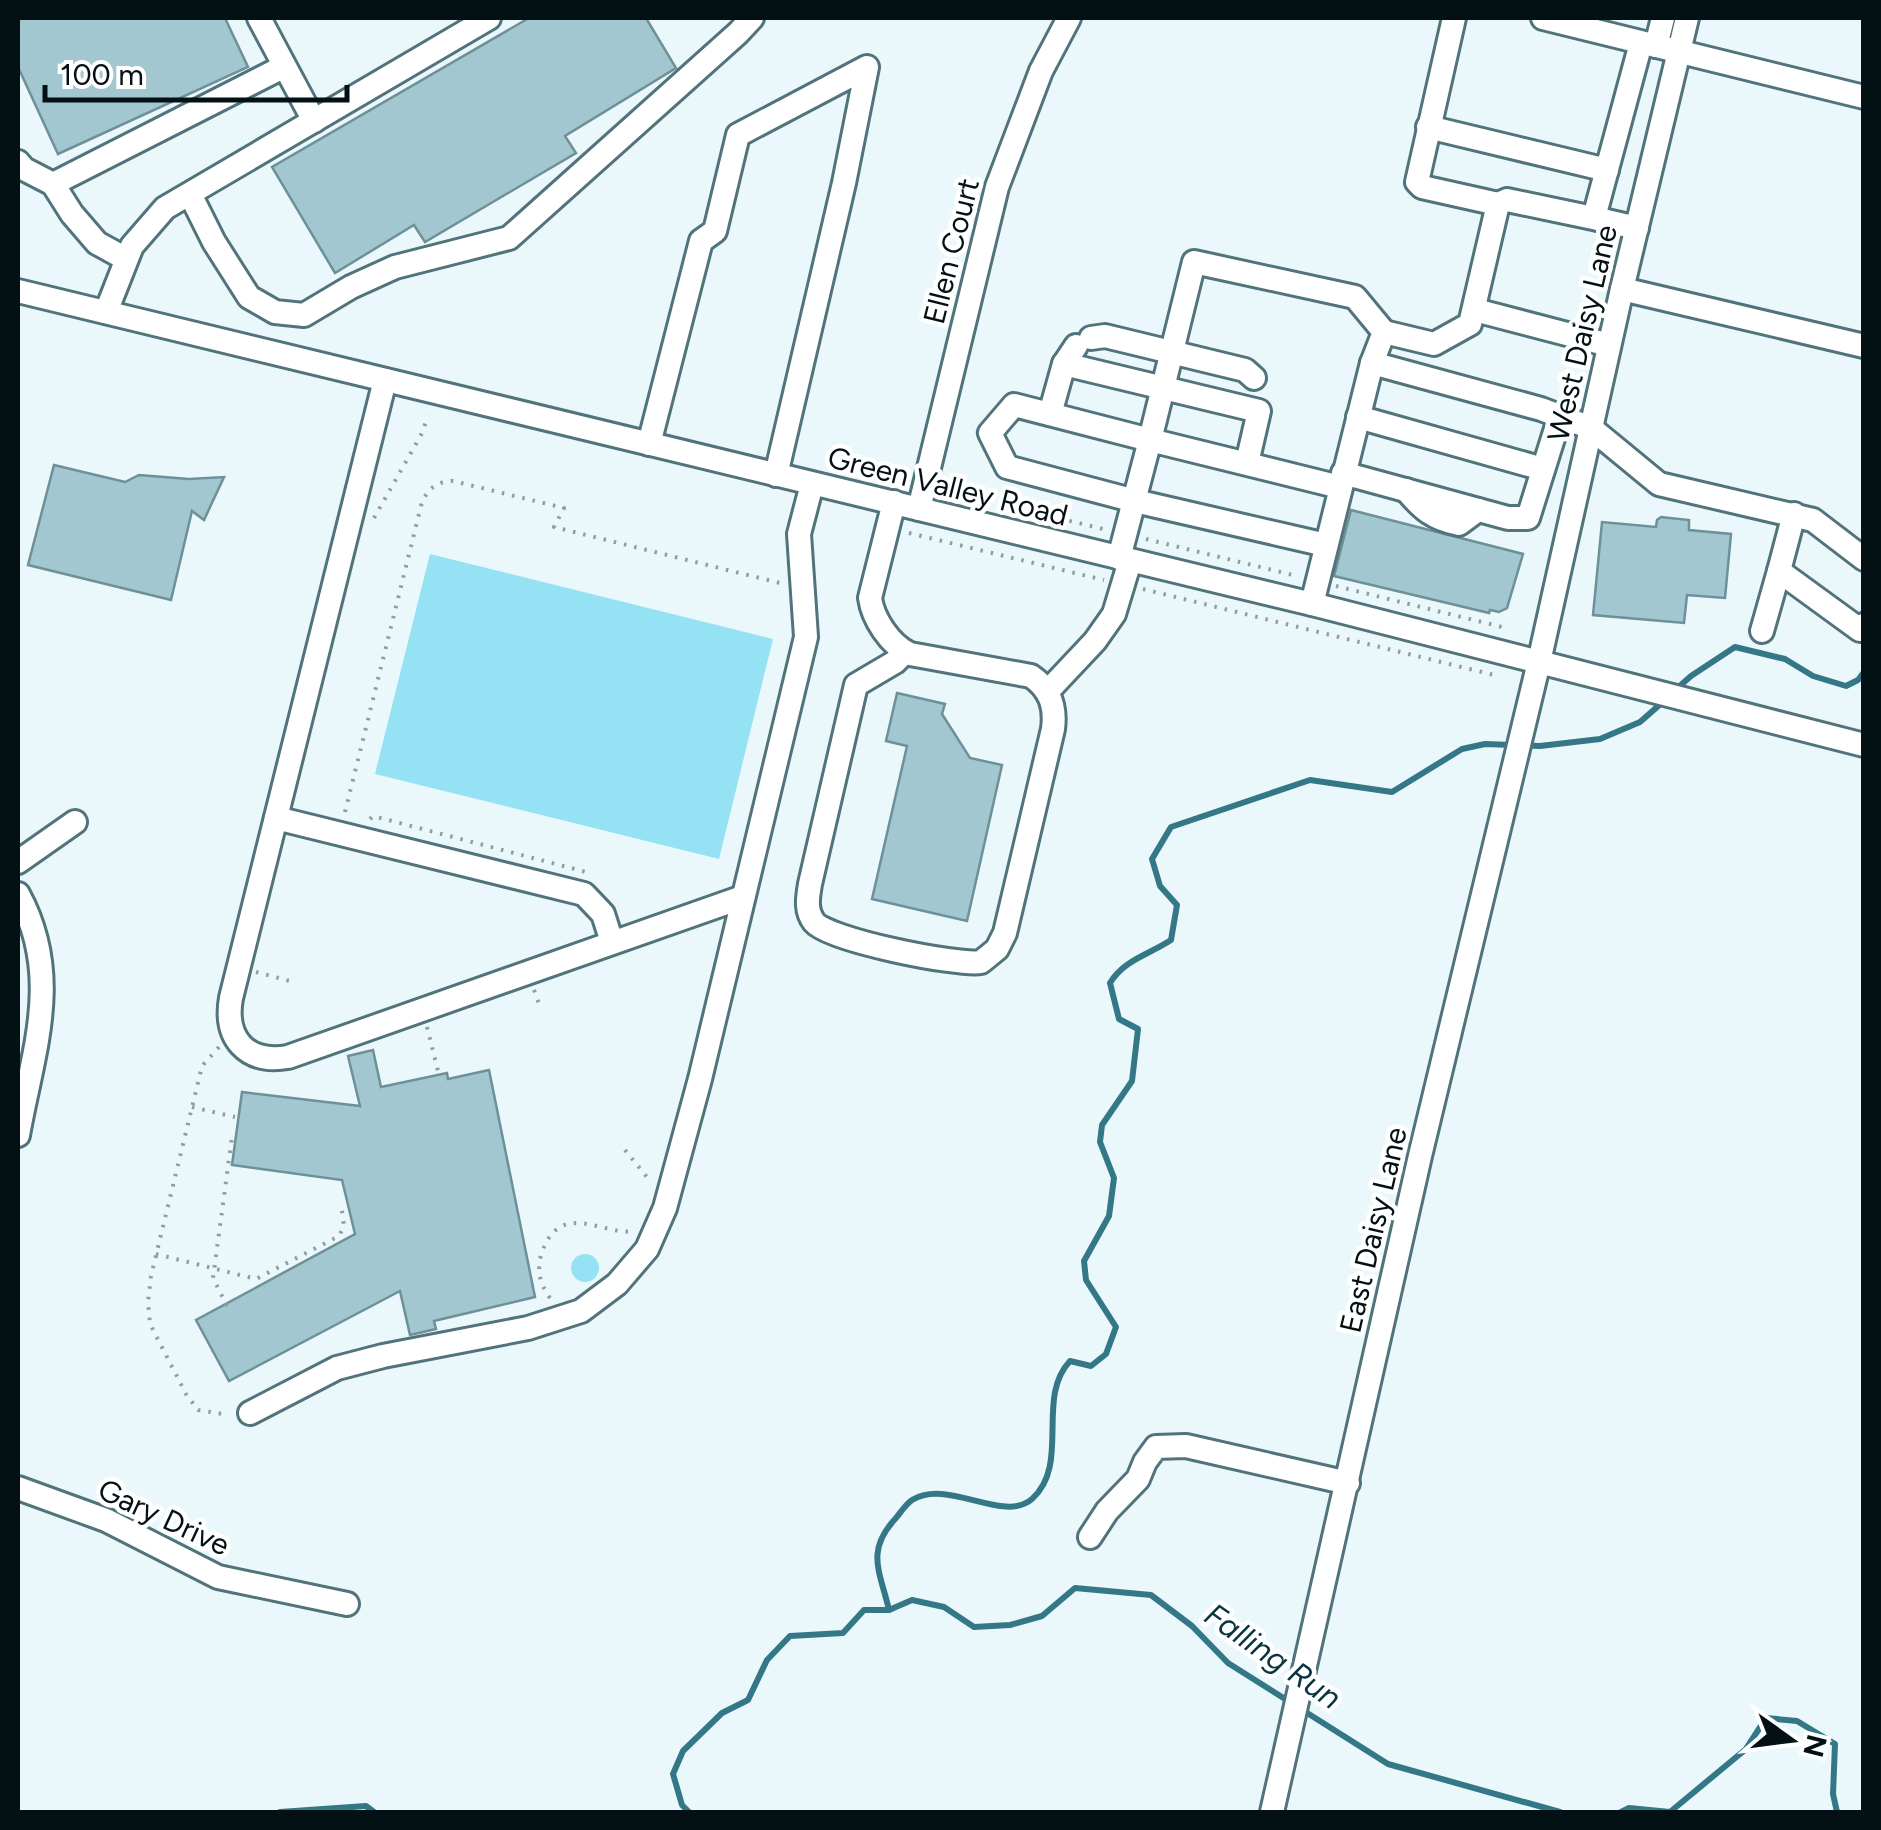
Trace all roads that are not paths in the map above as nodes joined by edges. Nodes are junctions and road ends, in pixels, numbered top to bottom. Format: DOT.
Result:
graph roads {
  1 [pos="258,18"];
  2 [pos="489,18"];
  3 [pos="752,18"];
  4 [pos="1069,18"];
  5 [pos="1454,18"];
  6 [pos="1543,18"];
  7 [pos="1663,18"];
  8 [pos="1687,18"];
  9 [pos="1659,47"];
  10 [pos="284,67"];
  11 [pos="1864,97"];
  12 [pos="314,121"];
  13 [pos="1428,127"];
  14 [pos="18,162"];
  15 [pos="1607,170"];
  16 [pos="53,184"];
  17 [pos="190,194"];
  18 [pos="1498,204"];
  19 [pos="1598,218"];
  20 [pos="1636,228"];
  21 [pos="126,259"];
  22 [pos="1622,289"];
  23 [pos="18,291"];
  24 [pos="1475,310"];
  25 [pos="106,312"];
  26 [pos="1384,332"];
  27 [pos="1609,345"];
  28 [pos="1864,346"];
  29 [pos="1077,349"];
  30 [pos="1172,354"];
  31 [pos="1372,363"];
  32 [pos="385,380"];
  33 [pos="1165,386"];
  34 [pos="1258,393"];
  35 [pos="1050,414"];
  36 [pos="1560,416"];
  37 [pos="1358,417"];
  38 [pos="1591,428"];
  39 [pos="1150,440"];
  40 [pos="649,444"];
  41 [pos="1247,463"];
  42 [pos="1544,469"];
  43 [pos="776,475"];
  44 [pos="1341,480"];
  45 [pos="812,484"];
  46 [pos="1134,501"];
  47 [pos="894,502"];
  48 [pos="919,508"];
  49 [pos="1794,514"];
  50 [pos="1326,545"];
  51 [pos="1125,559"];
  52 [pos="1864,559"];
  53 [pos="1779,571"];
  54 [pos="1315,593"];
  55 [pos="1864,625"];
  56 [pos="1762,631"];
  57 [pos="905,652"];
  58 [pos="1539,662"];
  59 [pos="1048,692"];
  60 [pos="1864,745"];
  61 [pos="276,818"];
  62 [pos="75,822"];
  63 [pos="18,862"];
  64 [pos="18,894"];
  65 [pos="743,897"];
  66 [pos="612,942"];
  67 [pos="18,1135"];
  68 [pos="243,1412"];
  69 [pos="1348,1483"];
  70 [pos="18,1488"];
  71 [pos="1090,1536"];
  72 [pos="348,1604"];
  73 [pos="1272,1812"];
  1 -- 10 [label="street"];
  2 -- 12 [label="street"];
  3 -- 17 [label="street"];
  4 -- 48 [label="street, Ellen Court"];
  5 -- 13 [label="street"];
  6 -- 9 [label="street"];
  7 -- 9 [label="street"];
  8 -- 9 [label="street, West Daisy Lane"];
  9 -- 11 [label="street"];
  9 -- 15 [label="street"];
  9 -- 20 [label="street, West Daisy Lane"];
  10 -- 12 [label="street"];
  10 -- 16 [label="street"];
  12 -- 17 [label="street"];
  13 -- 15 [label="street"];
  13 -- 18 [label="street"];
  14 -- 16 [label="street"];
  15 -- 19 [label="street"];
  16 -- 21 [label="street"];
  17 -- 21 [label="street"];
  18 -- 19 [label="street"];
  18 -- 24 [label="street"];
  19 -- 20 [label="street"];
  20 -- 22 [label="street, West Daisy Lane"];
  21 -- 25 [label="street"];
  22 -- 27 [label="street, West Daisy Lane"];
  22 -- 28 [label="street"];
  23 -- 25 [label="street, Green Valley Road"];
  24 -- 26 [label="street"];
  24 -- 27 [label="street"];
  25 -- 32 [label="street, Green Valley Road"];
  26 -- 30 [label="street"];
  26 -- 31 [label="street"];
  27 -- 38 [label="street, West Daisy Lane"];
  29 -- 30 [label="street"];
  29 -- 33 [label="street"];
  29 -- 35 [label="street"];
  30 -- 33 [label="street"];
  30 -- 34 [label="street"];
  31 -- 36 [label="street"];
  31 -- 37 [label="street"];
  32 -- 40 [label="street, Green Valley Road"];
  32 -- 61 [label="street"];
  33 -- 34 [label="street"];
  33 -- 39 [label="street"];
  34 -- 41 [label="street"];
  35 -- 39 [label="street"];
  35 -- 46 [label="street"];
  36 -- 38 [label="street"];
  36 -- 42 [label="street"];
  37 -- 42 [label="street"];
  37 -- 44 [label="street"];
  38 -- 49 [label="street"];
  38 -- 58 [label="street, West Daisy Lane"];
  39 -- 41 [label="street"];
  39 -- 46 [label="street"];
  40 -- 43 [label="street, Green Valley Road"];
  40 -- 43 [label="street"];
  41 -- 44 [label="street"];
  42 -- 44 [label="street"];
  43 -- 45 [label="street, Green Valley Road"];
  44 -- 50 [label="street"];
  45 -- 47 [label="street, Green Valley Road"];
  45 -- 65 [label="street"];
  46 -- 50 [label="street"];
  46 -- 51 [label="street"];
  47 -- 48 [label="street, Green Valley Road"];
  47 -- 57 [label="street"];
  48 -- 51 [label="street, Green Valley Road"];
  49 -- 52 [label="street"];
  49 -- 53 [label="street"];
  50 -- 54 [label="street"];
  51 -- 54 [label="street, Green Valley Road"];
  51 -- 59 [label="street"];
  53 -- 55 [label="street"];
  53 -- 56 [label="street"];
  54 -- 58 [label="street, Green Valley Road"];
  57 -- 59 [label="street"];
  57 -- 59 [label="street"];
  58 -- 60 [label="street, Green Valley Road"];
  58 -- 69 [label="street, East Daisy Lane"];
  61 -- 66 [label="street"];
  61 -- 66 [label="street"];
  62 -- 63 [label="street"];
  64 -- 67 [label="street"];
  65 -- 66 [label="street"];
  65 -- 68 [label="street"];
  69 -- 71 [label="street"];
  69 -- 73 [label="street, East Daisy Lane"];
  70 -- 72 [label="street, Gary Drive"];
}
